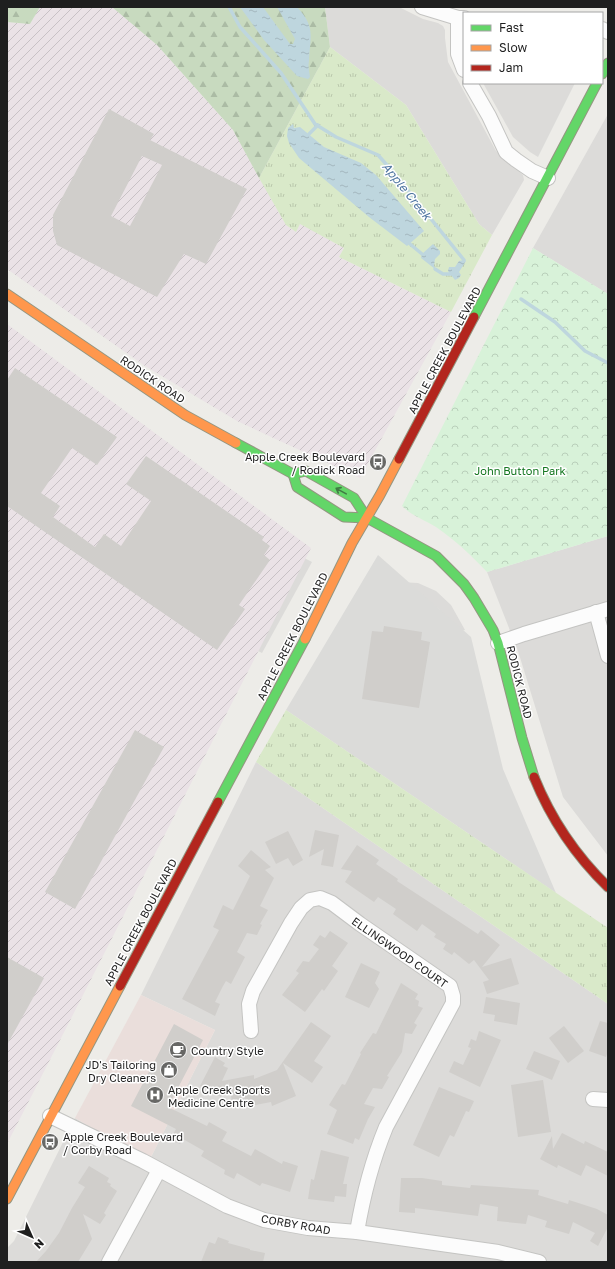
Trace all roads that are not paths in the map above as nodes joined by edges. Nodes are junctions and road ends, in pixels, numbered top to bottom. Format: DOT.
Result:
graph roads {
  1 [pos="422,7"];
  2 [pos="461,18"];
  3 [pos="608,63"];
  4 [pos="463,67"];
  5 [pos="603,72"];
  6 [pos="471,84"];
  7 [pos="596,84"];
  8 [pos="548,178"];
  9 [pos="7,294"];
  10 [pos="293,474"];
  11 [pos="367,518"];
  12 [pos="602,610"];
  13 [pos="498,643"];
  14 [pos="608,656"];
  15 [pos="608,887"];
  16 [pos="251,1031"];
  17 [pos="593,1099"];
  18 [pos="608,1100"];
  19 [pos="50,1116"];
  20 [pos="159,1170"];
  21 [pos="7,1199"];
  22 [pos="357,1232"];
  23 [pos="109,1262"];
  24 [pos="540,1262"];
  1 -- 2 [label="street"];
  2 -- 4 [label="street"];
  3 -- 5 [label="main road"];
  6 -- 8 [label="street"];
  7 -- 8 [label="main road, APPLE CREEK BOULEVARD"];
  8 -- 11 [label="main road, APPLE CREEK BOULEVARD"];
  9 -- 10 [label="main road, RODICK ROAD"];
  11 -- 10 [label="main road, RODICK ROAD, one-way"];
  10 -- 11 [label="main road, RODICK ROAD"];
  11 -- 13 [label="main road, RODICK ROAD"];
  11 -- 19 [label="main road, APPLE CREEK BOULEVARD"];
  12 -- 13 [label="street"];
  12 -- 14 [label="street"];
  13 -- 15 [label="main road, RODICK ROAD"];
  16 -- 22 [label="street, ELLINGWOOD COURT"];
  17 -- 18 [label="street"];
  19 -- 20 [label="street, CORBY ROAD"];
  19 -- 21 [label="main road, APPLE CREEK BOULEVARD"];
  20 -- 22 [label="street, CORBY ROAD"];
  20 -- 23 [label="street"];
  22 -- 24 [label="street, CORBY ROAD"];
}
